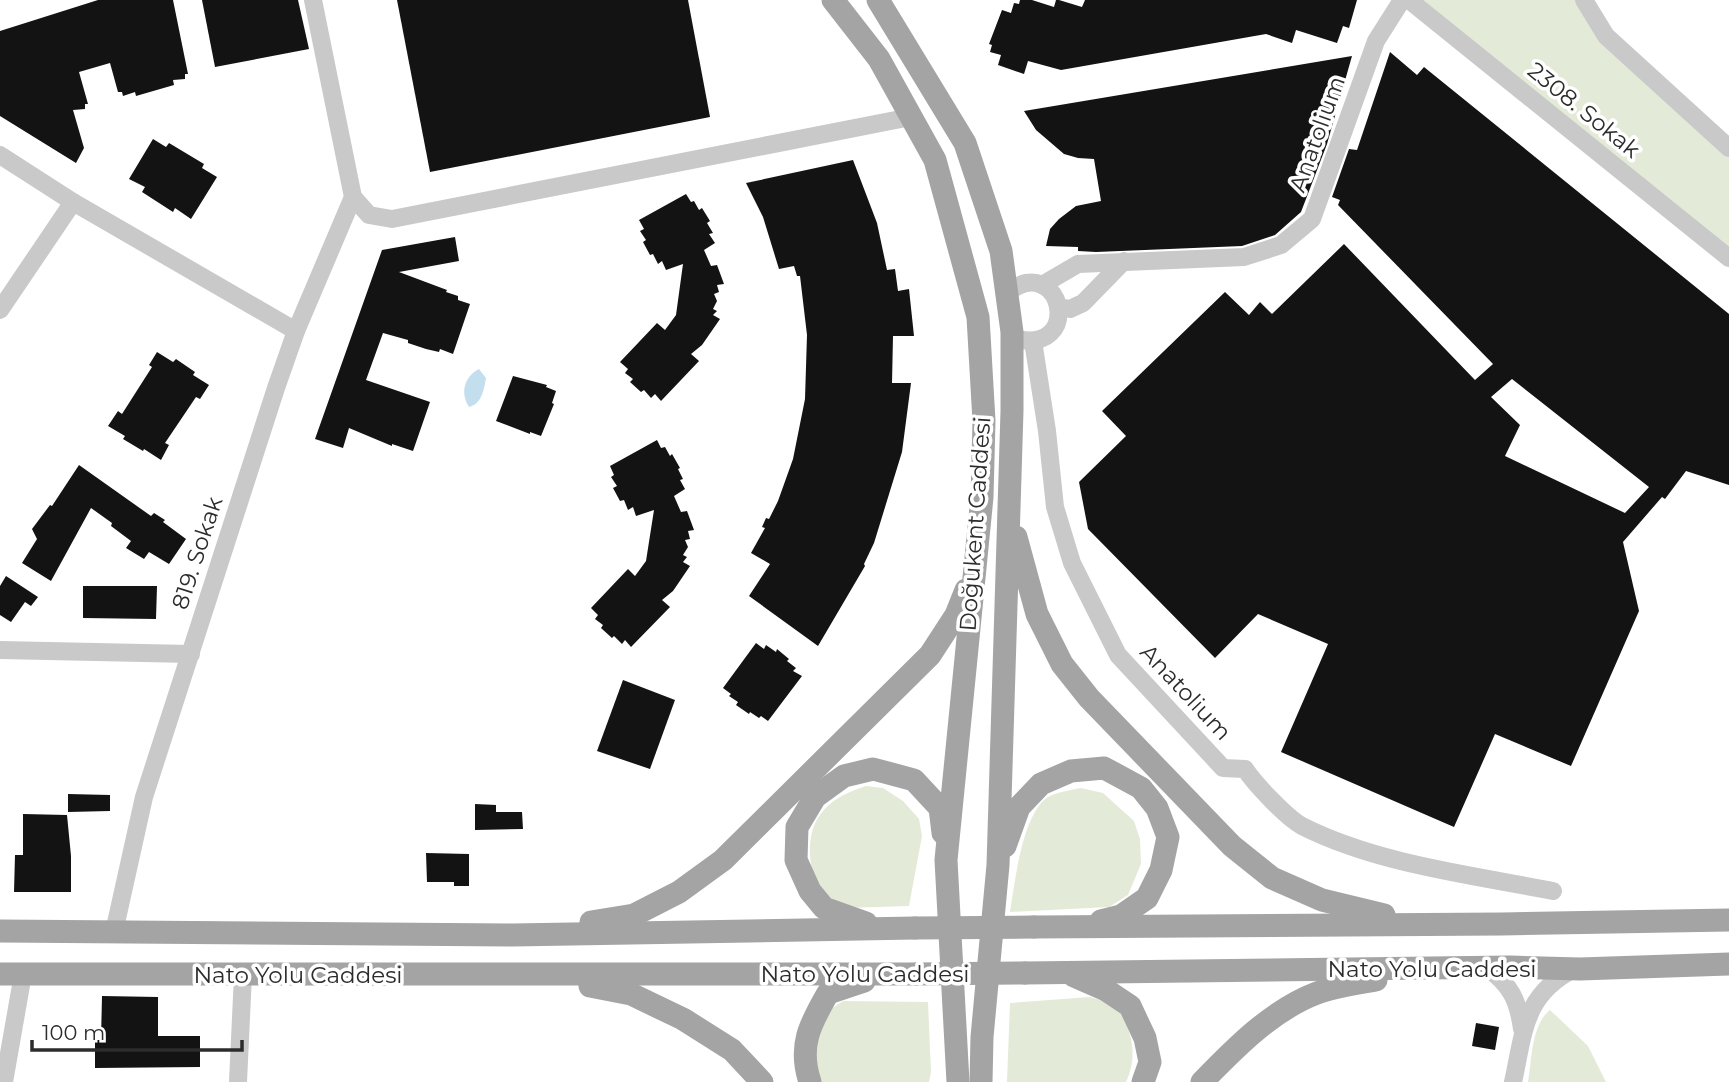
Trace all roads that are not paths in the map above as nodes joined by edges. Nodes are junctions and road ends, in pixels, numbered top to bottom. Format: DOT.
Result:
graph roads {
  1 [pos="313,0"];
  2 [pos="833,0"];
  3 [pos="878,0"];
  4 [pos="1402,0"];
  5 [pos="1409,0"];
  6 [pos="1584,0"];
  7 [pos="911,117"];
  8 [pos="1729,148"];
  9 [pos="0,155"];
  10 [pos="353,197"];
  11 [pos="73,202"];
  12 [pos="1729,258"];
  13 [pos="1124,261"];
  14 [pos="1042,285"];
  15 [pos="1006,292"];
  16 [pos="1059,307"];
  17 [pos="0,310"];
  18 [pos="296,331"];
  19 [pos="1023,340"];
  20 [pos="982,498"];
  21 [pos="1009,507"];
  22 [pos="0,650"];
  23 [pos="191,654"];
  24 [pos="946,860"];
  25 [pos="998,865"];
  26 [pos="1553,891"];
  27 [pos="1729,920"];
  28 [pos="1428,924"];
  29 [pos="1081,926"];
  30 [pos="886,929"];
  31 [pos="0,932"];
  32 [pos="114,932"];
  33 [pos="513,935"];
  34 [pos="1729,964"];
  35 [pos="1486,967"];
  36 [pos="1435,969"];
  37 [pos="1574,969"];
  38 [pos="1068,973"];
  39 [pos="0,974"];
  40 [pos="23,974"];
  41 [pos="243,975"];
  42 [pos="885,975"];
  43 [pos="507,976"];
  44 [pos="1522,1029"];
  45 [pos="982,1037"];
  46 [pos="958,1081"];
  47 [pos="4,1082"];
  48 [pos="238,1082"];
  49 [pos="762,1082"];
  50 [pos="810,1082"];
  51 [pos="981,1082"];
  52 [pos="995,1082"];
  53 [pos="1143,1082"];
  54 [pos="1202,1082"];
  55 [pos="1513,1082"];
  1 -- 10 [label="street"];
  2 -- 7 [label="main road, Doğukent Caddesi"];
  3 -- 15 [label="main road, Doğukent Caddesi"];
  4 -- 13 [label="street, Anatolium"];
  5 -- 12 [label="street, 2308. Sokak"];
  6 -- 8 [label="street"];
  7 -- 10 [label="street"];
  7 -- 20 [label="main road, Doğukent Caddesi"];
  9 -- 11 [label="street"];
  10 -- 18 [label="street, 819. Sokak"];
  11 -- 17 [label="street"];
  11 -- 18 [label="street"];
  13 -- 14 [label="street, Anatolium"];
  13 -- 16 [label="street"];
  14 -- 15 [label="street, Anatolium"];
  14 -- 16 [label="street"];
  15 -- 19 [label="main road, Doğukent Caddesi"];
  16 -- 19 [label="street"];
  18 -- 23 [label="street, 819. Sokak"];
  19 -- 21 [label="main road, Doğukent Caddesi"];
  19 -- 26 [label="street, Anatolium"];
  20 -- 24 [label="main road, Doğukent Caddesi"];
  20 -- 33 [label="main road"];
  21 -- 25 [label="main road, Doğukent Caddesi"];
  21 -- 28 [label="main road"];
  22 -- 23 [label="street"];
  23 -- 32 [label="street, 819. Sokak"];
  24 -- 30 [label="main road"];
  24 -- 46 [label="main road, Doğukent Caddesi"];
  25 -- 29 [label="main road"];
  25 -- 45 [label="main road, Doğukent Caddesi"];
  27 -- 28 [label="main road, Nato Yolu Caddesi"];
  28 -- 29 [label="main road, Nato Yolu Caddesi"];
  29 -- 30 [label="main road, Nato Yolu Caddesi, bridge"];
  30 -- 33 [label="main road, Nato Yolu Caddesi"];
  31 -- 32 [label="main road, Nato Yolu Caddesi"];
  32 -- 33 [label="main road, Nato Yolu Caddesi"];
  34 -- 37 [label="main road, Nato Yolu Caddesi"];
  35 -- 36 [label="main road, Nato Yolu Caddesi"];
  35 -- 37 [label="main road, Nato Yolu Caddesi"];
  35 -- 44 [label="street"];
  36 -- 38 [label="main road, Nato Yolu Caddesi"];
  36 -- 54 [label="main road"];
  37 -- 44 [label="street"];
  38 -- 42 [label="main road, Nato Yolu Caddesi, bridge"];
  38 -- 53 [label="main road"];
  39 -- 40 [label="main road, Nato Yolu Caddesi"];
  40 -- 41 [label="main road, Nato Yolu Caddesi"];
  40 -- 47 [label="street"];
  41 -- 43 [label="main road, Nato Yolu Caddesi"];
  41 -- 48 [label="street"];
  42 -- 43 [label="main road, Nato Yolu Caddesi"];
  42 -- 50 [label="main road"];
  43 -- 49 [label="main road"];
  44 -- 55 [label="street"];
  45 -- 51 [label="main road, Doğukent Caddesi"];
  45 -- 52 [label="main road"];
}
